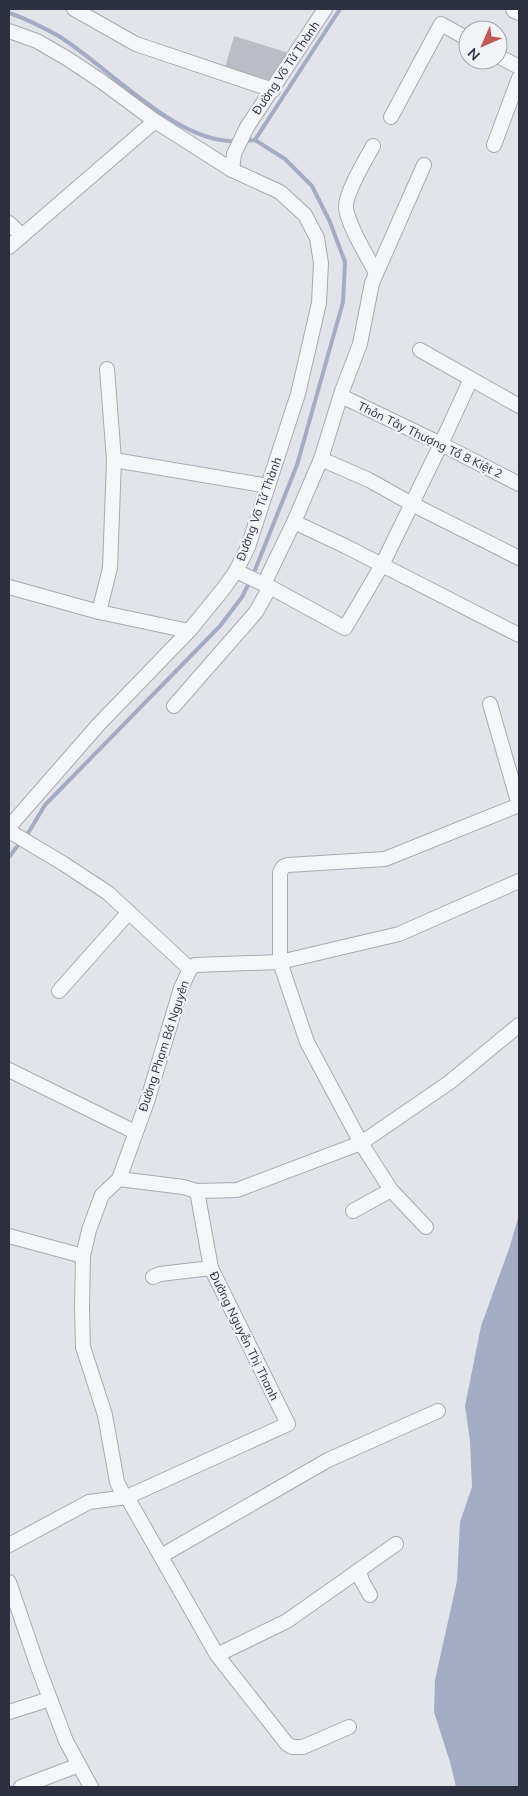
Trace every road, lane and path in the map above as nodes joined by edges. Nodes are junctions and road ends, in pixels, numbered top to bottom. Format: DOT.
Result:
graph roads {
  1 [pos="74,9"];
  2 [pos="325,9"];
  3 [pos="516,9"];
  4 [pos="519,11"];
  5 [pos="9,31"];
  6 [pos="458,33"];
  7 [pos="519,78"];
  8 [pos="273,90"];
  9 [pos="391,117"];
  10 [pos="155,121"];
  11 [pos="494,145"];
  12 [pos="373,146"];
  13 [pos="424,166"];
  14 [pos="232,170"];
  15 [pos="9,223"];
  16 [pos="22,236"];
  17 [pos="9,247"];
  18 [pos="376,273"];
  19 [pos="420,350"];
  20 [pos="107,369"];
  21 [pos="471,379"];
  22 [pos="341,396"];
  23 [pos="519,406"];
  24 [pos="441,444"];
  25 [pos="320,459"];
  26 [pos="114,460"];
  27 [pos="519,484"];
  28 [pos="268,486"];
  29 [pos="412,504"];
  30 [pos="294,522"];
  31 [pos="519,558"];
  32 [pos="382,565"];
  33 [pos="242,574"];
  34 [pos="267,585"];
  35 [pos="9,587"];
  36 [pos="99,612"];
  37 [pos="189,631"];
  38 [pos="519,635"];
  39 [pos="490,704"];
  40 [pos="174,706"];
  41 [pos="11,831"];
  42 [pos="519,881"];
  43 [pos="129,912"];
  44 [pos="280,962"];
  45 [pos="190,969"];
  46 [pos="60,991"];
  47 [pos="519,1025"];
  48 [pos="9,1070"];
  49 [pos="135,1132"];
  50 [pos="361,1143"];
  51 [pos="119,1179"];
  52 [pos="391,1190"];
  53 [pos="196,1192"];
  54 [pos="353,1211"];
  55 [pos="426,1227"];
  56 [pos="9,1236"];
  57 [pos="83,1256"];
  58 [pos="211,1268"];
  59 [pos="153,1277"];
  60 [pos="438,1411"];
  61 [pos="125,1497"];
  62 [pos="396,1544"];
  63 [pos="9,1545"];
  64 [pos="161,1556"];
  65 [pos="359,1570"];
  66 [pos="9,1582"];
  67 [pos="370,1595"];
  68 [pos="217,1655"];
  69 [pos="50,1699"];
  70 [pos="9,1712"];
  71 [pos="349,1726"];
  72 [pos="79,1766"];
  73 [pos="21,1787"];
  74 [pos="91,1787"];
  1 -- 8 [label="street"];
  2 -- 8 [label="street, Đường Võ Tử Thành"];
  3 -- 4 [label="main road"];
  5 -- 10 [label="street, Đường Võ Tử Thành"];
  6 -- 9 [label="street"];
  7 -- 11 [label="street"];
  8 -- 14 [label="street, Đường Võ Tử Thành"];
  10 -- 14 [label="street, Đường Võ Tử Thành"];
  10 -- 16 [label="street"];
  12 -- 18 [label="street"];
  13 -- 18 [label="street"];
  14 -- 28 [label="street, Đường Võ Tử Thành"];
  15 -- 16 [label="street"];
  16 -- 17 [label="street"];
  18 -- 22 [label="street"];
  19 -- 21 [label="street"];
  20 -- 26 [label="street"];
  21 -- 23 [label="street"];
  21 -- 24 [label="street"];
  22 -- 24 [label="street, Thôn Tây Thượng Tổ 8 Kiệt 2"];
  22 -- 25 [label="street"];
  24 -- 27 [label="street, Thôn Tây Thượng Tổ 8 Kiệt 2"];
  24 -- 29 [label="street"];
  25 -- 29 [label="street"];
  25 -- 30 [label="street"];
  26 -- 28 [label="street"];
  26 -- 36 [label="street"];
  28 -- 33 [label="street, Đường Võ Tử Thành"];
  29 -- 31 [label="street"];
  29 -- 32 [label="street"];
  30 -- 32 [label="street"];
  30 -- 34 [label="street"];
  32 -- 34 [label="street"];
  32 -- 38 [label="street"];
  33 -- 34 [label="street"];
  33 -- 37 [label="street, Đường Võ Tử Thành"];
  34 -- 40 [label="street"];
  35 -- 36 [label="street"];
  36 -- 37 [label="street"];
  37 -- 41 [label="street, Đường Võ Tử Thành"];
  39 -- 44 [label="street"];
  41 -- 43 [label="street, Đường Phạm Bá Nguyên"];
  42 -- 44 [label="street"];
  43 -- 45 [label="street, Đường Phạm Bá Nguyên"];
  43 -- 46 [label="street"];
  44 -- 45 [label="street"];
  44 -- 50 [label="street"];
  45 -- 49 [label="street, Đường Phạm Bá Nguyên"];
  47 -- 50 [label="street"];
  48 -- 49 [label="street"];
  49 -- 51 [label="street, Đường Phạm Bá Nguyên"];
  50 -- 52 [label="street"];
  50 -- 53 [label="street"];
  51 -- 53 [label="street"];
  51 -- 57 [label="street"];
  52 -- 54 [label="street"];
  52 -- 55 [label="street"];
  53 -- 58 [label="street, Đường Nguyễn Thị Thanh"];
  56 -- 57 [label="street"];
  57 -- 61 [label="street"];
  58 -- 59 [label="street"];
  58 -- 61 [label="street, Đường Nguyễn Thị Thanh"];
  60 -- 64 [label="street"];
  61 -- 63 [label="street, Đường Nguyễn Thị Thanh"];
  61 -- 64 [label="street"];
  62 -- 65 [label="street"];
  64 -- 68 [label="street"];
  65 -- 67 [label="street"];
  65 -- 68 [label="street"];
  66 -- 69 [label="street"];
  68 -- 71 [label="street"];
  69 -- 70 [label="street"];
  69 -- 72 [label="street"];
  72 -- 73 [label="street"];
  72 -- 74 [label="street"];
}
